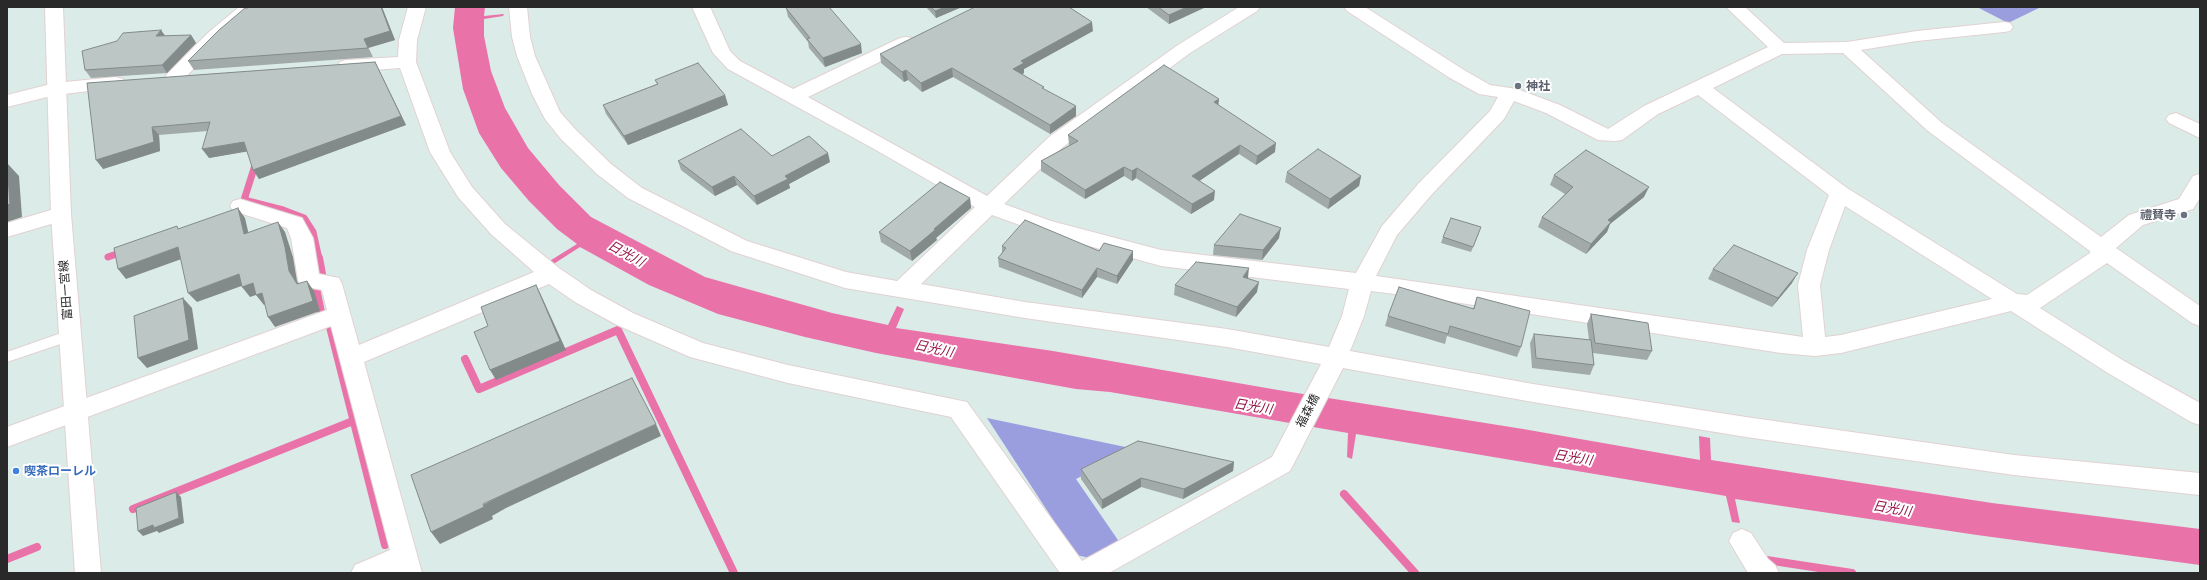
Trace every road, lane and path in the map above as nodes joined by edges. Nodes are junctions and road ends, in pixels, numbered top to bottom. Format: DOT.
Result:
graph roads {
  1 [pos="54,7"];
  2 [pos="250,7"];
  3 [pos="518,7"];
  4 [pos="701,7"];
  5 [pos="1251,7"];
  6 [pos="1353,7"];
  7 [pos="1735,7"];
  8 [pos="409,11"];
  9 [pos="2004,27"];
  10 [pos="922,34"];
  11 [pos="1847,47"];
  12 [pos="1779,49"];
  13 [pos="407,62"];
  14 [pos="329,67"];
  15 [pos="197,76"];
  16 [pos="137,81"];
  17 [pos="1700,87"];
  18 [pos="55,89"];
  19 [pos="1510,93"];
  20 [pos="794,96"];
  21 [pos="7,101"];
  22 [pos="2176,119"];
  23 [pos="2200,132"];
  24 [pos="2200,181"];
  25 [pos="1840,193"];
  26 [pos="240,206"];
  27 [pos="989,206"];
  28 [pos="61,214"];
  29 [pos="7,230"];
  30 [pos="2101,248"];
  31 [pos="552,274"];
  32 [pos="1362,282"];
  33 [pos="902,289"];
  34 [pos="2015,302"];
  35 [pos="340,314"];
  36 [pos="2200,317"];
  37 [pos="70,335"];
  38 [pos="1815,347"];
  39 [pos="7,357"];
  40 [pos="351,358"];
  41 [pos="1336,358"];
  42 [pos="76,412"];
  43 [pos="2200,415"];
  44 [pos="7,437"];
  45 [pos="2200,484"];
  46 [pos="1742,541"];
  47 [pos="406,564"];
  48 [pos="88,573"];
  49 [pos="364,573"];
  50 [pos="1075,573"];
  51 [pos="1084,573"];
  52 [pos="1766,573"];
  1 -- 18 [label="street, 富田一宮線"];
  2 -- 15 [label="street"];
  3 -- 33 [label="street"];
  4 -- 20 [label="street"];
  5 -- 27 [label="street"];
  6 -- 19 [label="street"];
  7 -- 12 [label="street"];
  8 -- 13 [label="street"];
  9 -- 11 [label="street"];
  10 -- 20 [label="street"];
  11 -- 12 [label="street"];
  11 -- 30 [label="street"];
  12 -- 17 [label="street"];
  13 -- 14 [label="street"];
  13 -- 31 [label="street"];
  16 -- 18 [label="street"];
  17 -- 19 [label="street"];
  17 -- 25 [label="street"];
  18 -- 21 [label="street"];
  18 -- 28 [label="street, 富田一宮線"];
  19 -- 32 [label="street, 福森橋"];
  20 -- 27 [label="street"];
  22 -- 23 [label="street"];
  24 -- 30 [label="street"];
  25 -- 34 [label="street"];
  25 -- 38 [label="street"];
  26 -- 35 [label="street"];
  27 -- 32 [label="street"];
  27 -- 33 [label="street"];
  28 -- 29 [label="street"];
  28 -- 37 [label="street, 富田一宮線"];
  30 -- 34 [label="street"];
  30 -- 36 [label="street"];
  31 -- 40 [label="street"];
  31 -- 50 [label="street"];
  32 -- 38 [label="street"];
  32 -- 41 [label="street, 福森橋"];
  33 -- 41 [label="street"];
  34 -- 38 [label="street"];
  34 -- 43 [label="street"];
  35 -- 40 [label="street"];
  35 -- 42 [label="street"];
  37 -- 39 [label="lane"];
  37 -- 42 [label="street, 富田一宮線"];
  40 -- 47 [label="street"];
  41 -- 45 [label="street"];
  41 -- 51 [label="street, 福森橋"];
  42 -- 44 [label="street"];
  42 -- 48 [label="street, 富田一宮線"];
  46 -- 52 [label="street"];
  47 -- 49 [label="street"];
}
